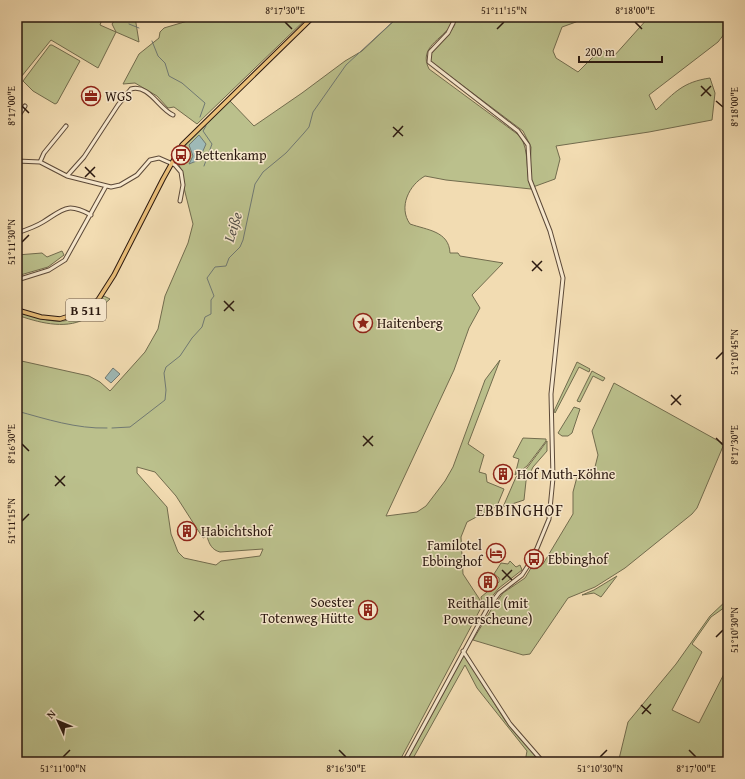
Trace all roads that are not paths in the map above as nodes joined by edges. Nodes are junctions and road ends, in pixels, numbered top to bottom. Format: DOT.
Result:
graph roads {
  1 [pos="313,17"];
  2 [pos="456,17"];
  3 [pos="25,106"];
  4 [pos="173,115"];
  5 [pos="17,118"];
  6 [pos="66,126"];
  7 [pos="17,161"];
  8 [pos="40,162"];
  9 [pos="171,162"];
  10 [pos="67,176"];
  11 [pos="106,186"];
  12 [pos="180,201"];
  13 [pos="91,214"];
  14 [pos="17,233"];
  15 [pos="17,280"];
  16 [pos="17,310"];
  17 [pos="464,651"];
  18 [pos="404,762"];
  19 [pos="543,762"];
  1 -- 9 [label="main road, B 511"];
  2 -- 17 [label="street"];
  3 -- 5 [label="street"];
  4 -- 10 [label="street"];
  6 -- 8 [label="street"];
  7 -- 8 [label="street"];
  8 -- 10 [label="street"];
  9 -- 11 [label="street"];
  9 -- 12 [label="street"];
  9 -- 16 [label="main road, B 511"];
  10 -- 11 [label="street"];
  11 -- 13 [label="street"];
  13 -- 14 [label="street"];
  13 -- 15 [label="street"];
  17 -- 18 [label="street"];
  17 -- 19 [label="street"];
}
